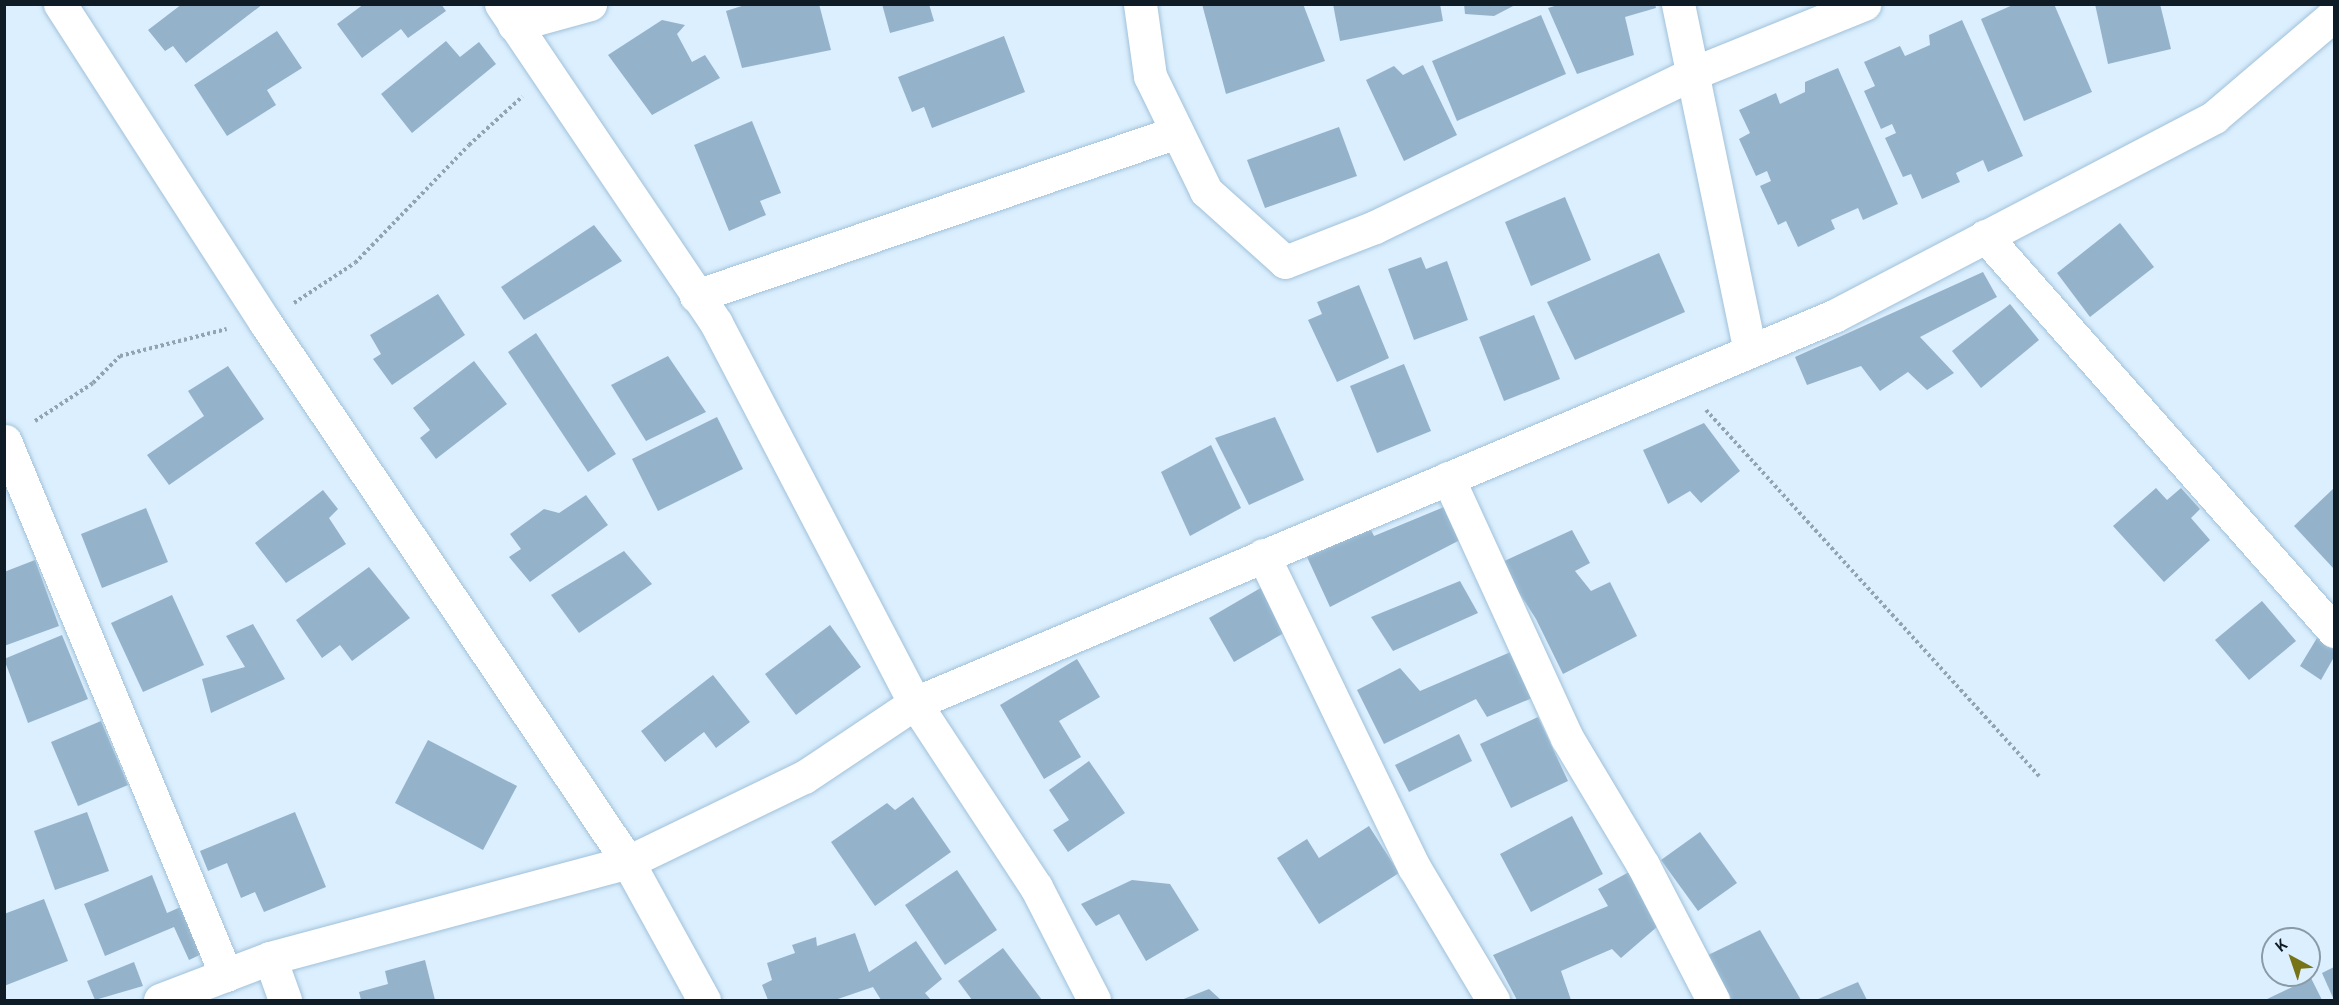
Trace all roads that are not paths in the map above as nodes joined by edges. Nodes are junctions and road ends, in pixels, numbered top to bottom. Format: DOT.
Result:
graph roads {
  1 [pos="60,4"];
  2 [pos="591,4"];
  3 [pos="1140,4"];
  4 [pos="1678,4"];
  5 [pos="1864,4"];
  6 [pos="508,15"];
  7 [pos="2326,23"];
  8 [pos="1691,74"];
  9 [pos="1177,132"];
  10 [pos="1985,236"];
  11 [pos="696,296"];
  12 [pos="1750,351"];
  13 [pos="5,441"];
  14 [pos="1448,478"];
  15 [pos="1263,555"];
  16 [pos="2334,631"];
  17 [pos="915,704"];
  18 [pos="628,862"];
  19 [pos="270,958"];
  20 [pos="226,975"];
  21 [pos="160,1000"];
  22 [pos="285,1000"];
  23 [pos="704,1000"];
  24 [pos="1094,1000"];
  25 [pos="1493,1000"];
  26 [pos="1713,1000"];
  1 -- 18 [label="street"];
  2 -- 6 [label="street"];
  3 -- 9 [label="street"];
  4 -- 8 [label="street"];
  5 -- 8 [label="street"];
  6 -- 11 [label="street"];
  7 -- 10 [label="street"];
  8 -- 9 [label="street"];
  8 -- 12 [label="street"];
  9 -- 11 [label="street"];
  10 -- 12 [label="street"];
  10 -- 16 [label="street"];
  11 -- 17 [label="street"];
  12 -- 14 [label="street"];
  13 -- 20 [label="street"];
  14 -- 15 [label="street"];
  14 -- 26 [label="street"];
  15 -- 17 [label="street"];
  15 -- 25 [label="street"];
  17 -- 18 [label="street"];
  17 -- 24 [label="street"];
  18 -- 19 [label="street"];
  18 -- 23 [label="street"];
  19 -- 20 [label="street"];
  19 -- 22 [label="street"];
  20 -- 21 [label="street"];
}
